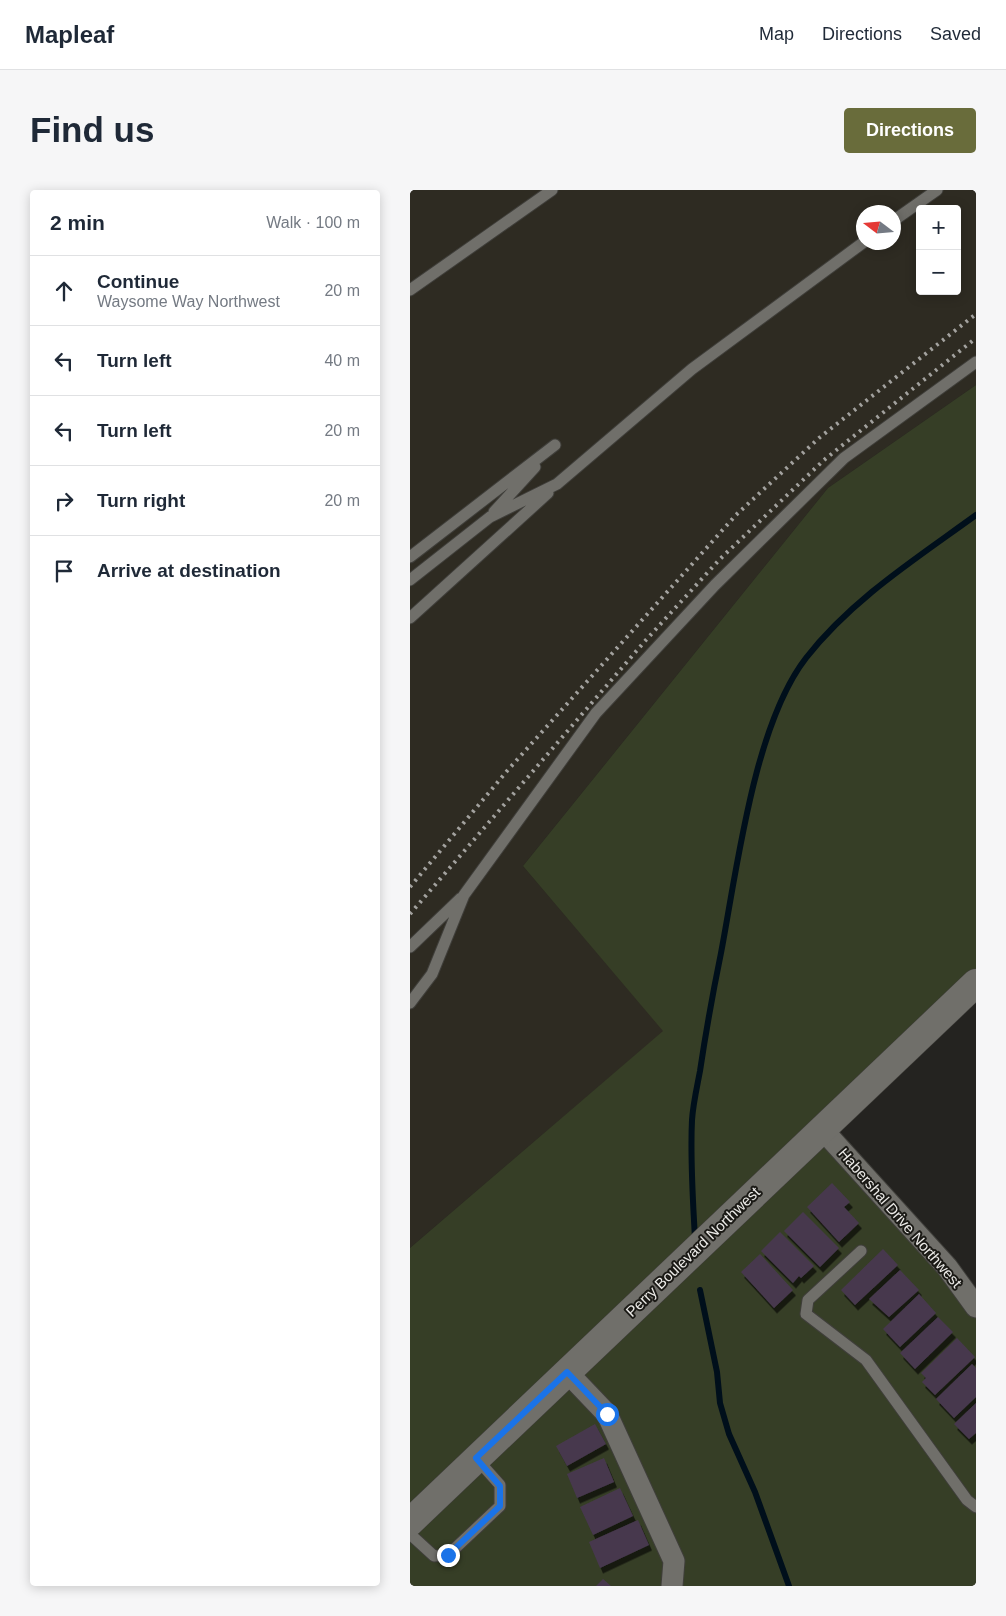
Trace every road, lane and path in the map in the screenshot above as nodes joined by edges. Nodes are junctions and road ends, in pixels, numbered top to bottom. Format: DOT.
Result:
graph roads {
  1 [pos="552,190"];
  2 [pos="937,190"];
  3 [pos="901,216"];
  4 [pos="856,248"];
  5 [pos="410,290"];
  6 [pos="976,362"];
  7 [pos="557,484"];
  8 [pos="490,517"];
  9 [pos="410,556"];
  10 [pos="410,580"];
  11 [pos="410,618"];
  12 [pos="464,895"];
  13 [pos="410,948"];
  14 [pos="976,983"];
  15 [pos="410,1003"];
  16 [pos="822,1130"];
  17 [pos="861,1252"];
  18 [pos="976,1307"];
  19 [pos="567,1372"];
  20 [pos="476,1458"];
  21 [pos="976,1507"];
  22 [pos="410,1522"];
  23 [pos="410,1534"];
  24 [pos="672,1586"];
  1 -- 5 [label="lane"];
  2 -- 3 [label="lane"];
  4 -- 7 [label="lane"];
  6 -- 12 [label="lane"];
  7 -- 8 [label="lane"];
  7 -- 11 [label="lane"];
  8 -- 9 [label="lane"];
  8 -- 10 [label="lane"];
  12 -- 13 [label="lane"];
  12 -- 15 [label="lane"];
  14 -- 16 [label="street, Perry Boulevard Northwest"];
  16 -- 18 [label="street, Habershal Drive Northwest"];
  16 -- 19 [label="street, Perry Boulevard Northwest"];
  17 -- 21 [label="lane"];
  19 -- 20 [label="street, Perry Boulevard Northwest"];
  19 -- 24 [label="street"];
  20 -- 22 [label="street, Perry Boulevard Northwest"];
  20 -- 23 [label="lane"];
}
